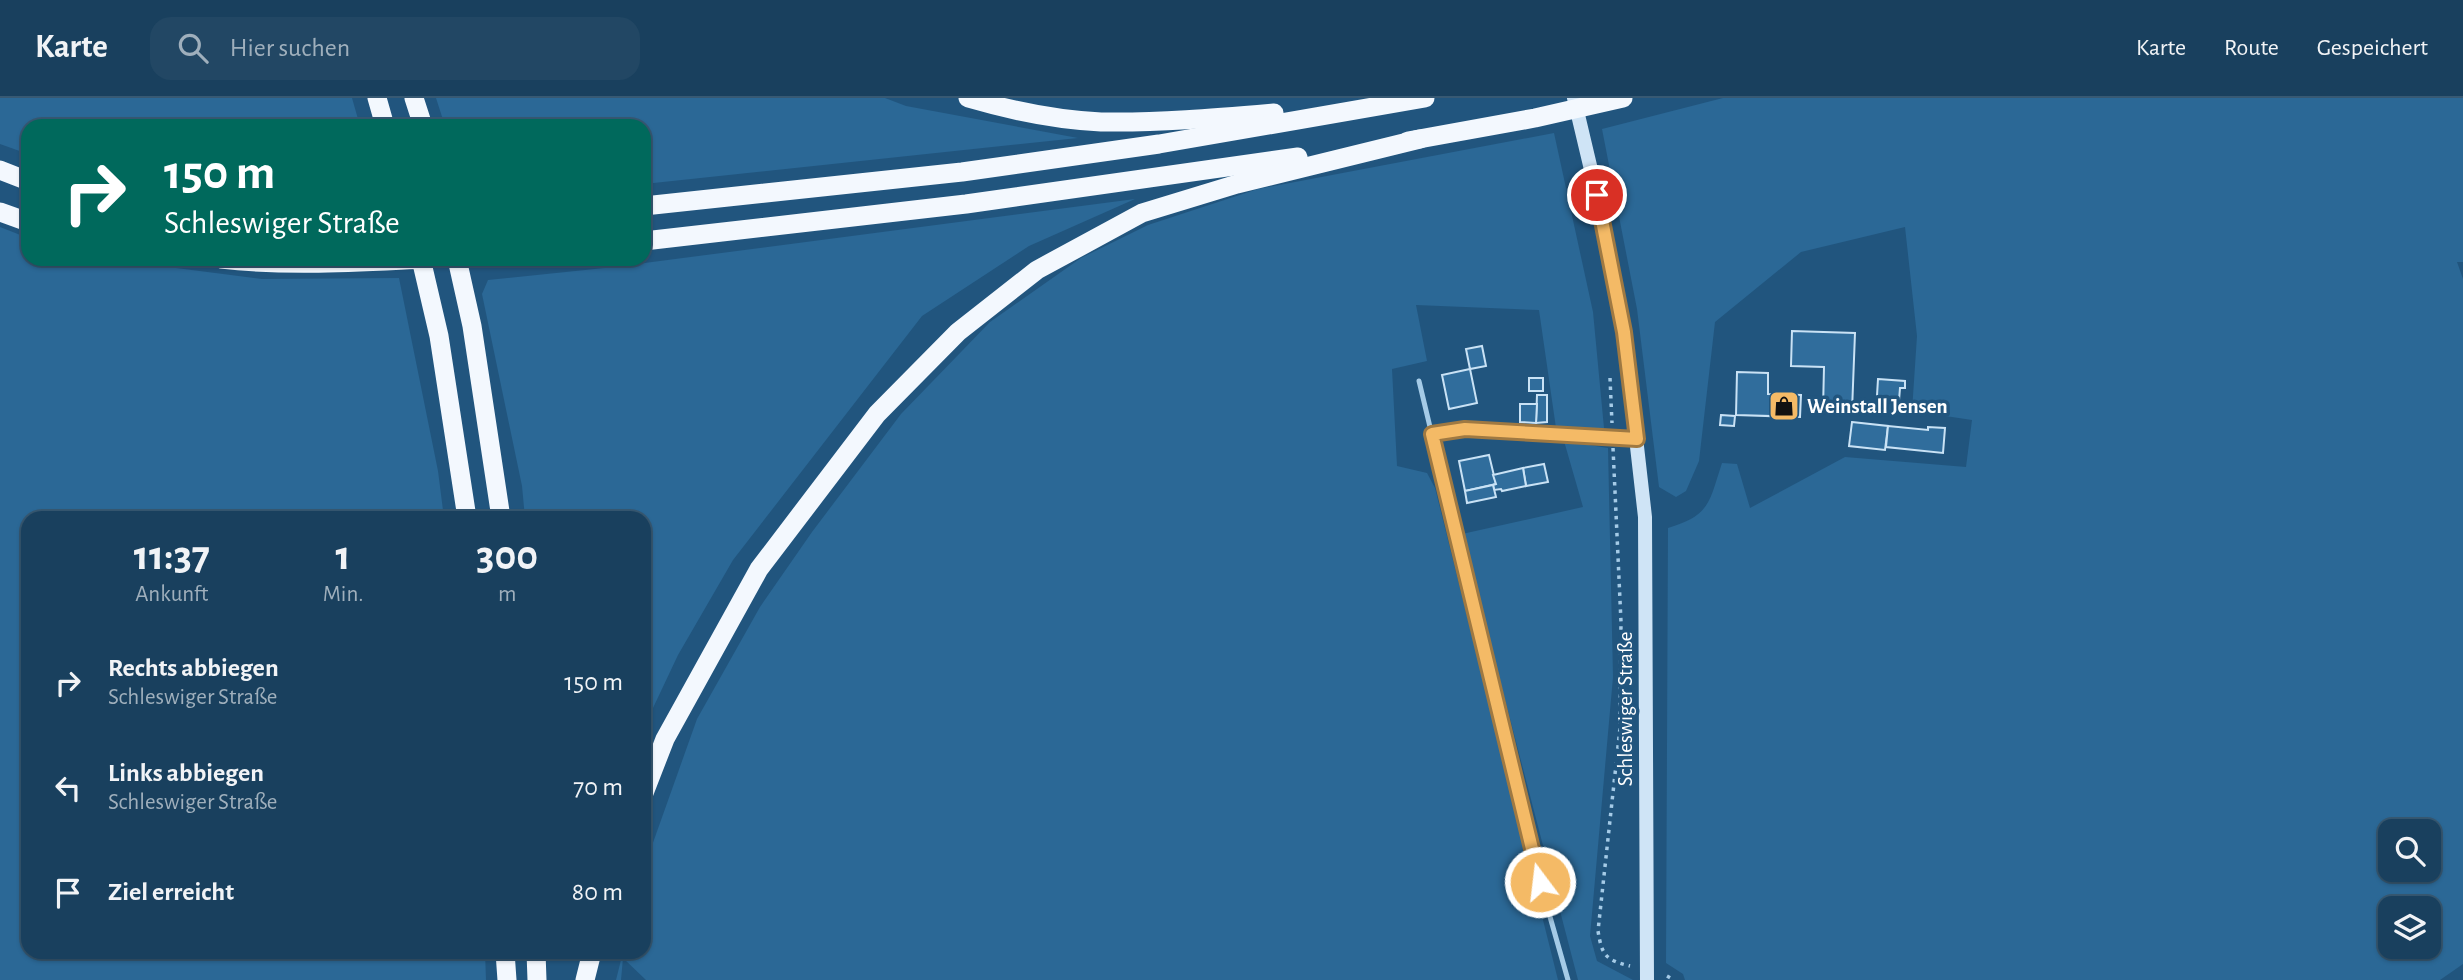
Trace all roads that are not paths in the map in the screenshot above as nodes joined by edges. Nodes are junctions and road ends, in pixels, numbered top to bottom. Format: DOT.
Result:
graph roads {
  1 [pos="377,98"];
  2 [pos="414,98"];
  3 [pos="968,98"];
  4 [pos="1574,98"];
  5 [pos="1623,98"];
  6 [pos="1416,100"];
  7 [pos="383,119"];
  8 [pos="420,119"];
  9 [pos="1420,139"];
  10 [pos="0,170"];
  11 [pos="21,178"];
  12 [pos="651,205"];
  13 [pos="0,212"];
  14 [pos="21,220"];
  15 [pos="651,240"];
  16 [pos="423,266"];
  17 [pos="459,266"];
  18 [pos="1419,381"];
  19 [pos="1432,434"];
  20 [pos="1637,439"];
  21 [pos="466,511"];
  22 [pos="499,511"];
  23 [pos="651,775"];
  24 [pos="506,959"];
  25 [pos="536,959"];
  26 [pos="591,959"];
  27 [pos="507,980"];
  28 [pos="537,980"];
  29 [pos="585,980"];
  30 [pos="1568,980"];
  31 [pos="1647,980"];
  1 -- 7 [label="highway"];
  2 -- 8 [label="highway"];
  3 -- 6 [label="highway"];
  4 -- 20 [label="main road, Schleswiger Straße"];
  5 -- 9 [label="highway"];
  6 -- 12 [label="highway"];
  9 -- 15 [label="highway"];
  9 -- 23 [label="highway"];
  10 -- 11 [label="highway"];
  13 -- 14 [label="highway"];
  16 -- 21 [label="highway"];
  17 -- 22 [label="highway"];
  18 -- 19 [label="lane"];
  19 -- 20 [label="lane"];
  19 -- 30 [label="lane"];
  20 -- 31 [label="main road, Schleswiger Straße"];
  24 -- 27 [label="highway"];
  25 -- 28 [label="highway"];
  26 -- 29 [label="highway"];
}
